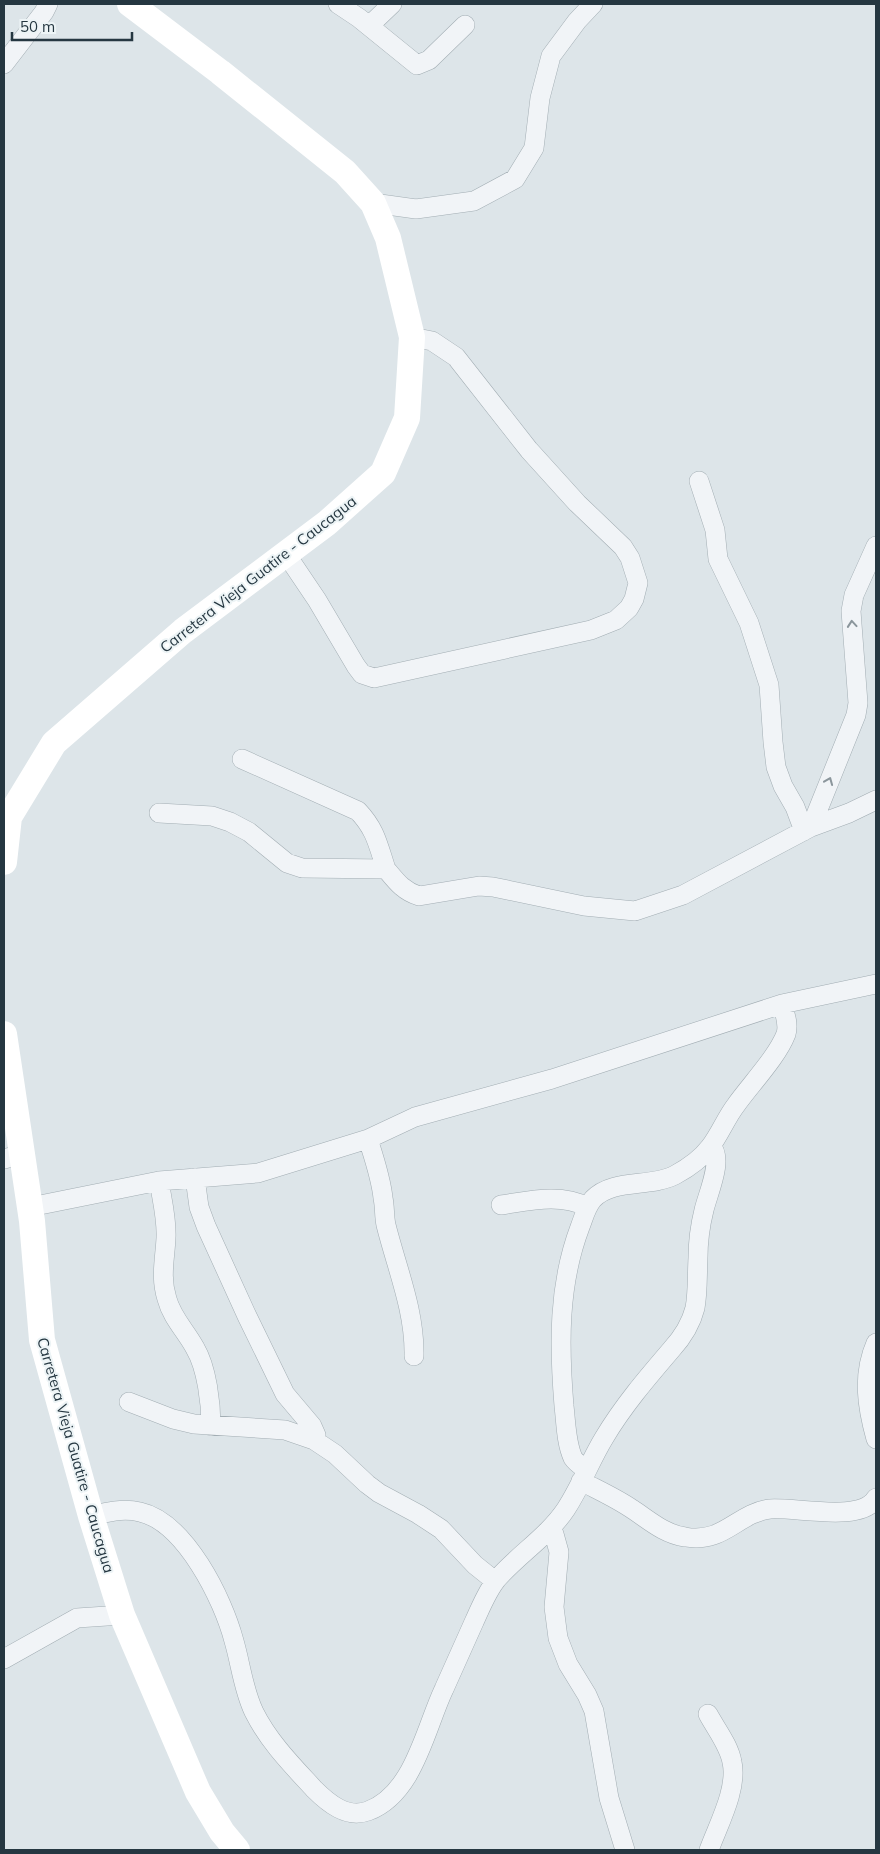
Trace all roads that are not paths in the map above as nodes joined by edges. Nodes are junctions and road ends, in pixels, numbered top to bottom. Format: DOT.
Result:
graph roads {
  1 [pos="48,4"];
  2 [pos="130,4"];
  3 [pos="338,4"];
  4 [pos="392,4"];
  5 [pos="593,4"];
  6 [pos="464,25"];
  7 [pos="369,26"];
  8 [pos="4,64"];
  9 [pos="373,204"];
  10 [pos="412,337"];
  11 [pos="700,482"];
  12 [pos="876,546"];
  13 [pos="286,554"];
  14 [pos="242,759"];
  15 [pos="876,800"];
  16 [pos="159,813"];
  17 [pos="807,829"];
  18 [pos="4,862"];
  19 [pos="386,868"];
  20 [pos="876,984"];
  21 [pos="782,1004"];
  22 [pos="4,1034"];
  23 [pos="368,1139"];
  24 [pos="711,1146"];
  25 [pos="13,1157"];
  26 [pos="194,1178"];
  27 [pos="159,1181"];
  28 [pos="501,1206"];
  29 [pos="587,1206"];
  30 [pos="30,1207"];
  31 [pos="876,1343"];
  32 [pos="414,1356"];
  33 [pos="129,1402"];
  34 [pos="211,1426"];
  35 [pos="876,1439"];
  36 [pos="314,1440"];
  37 [pos="584,1476"];
  38 [pos="876,1498"];
  39 [pos="91,1516"];
  40 [pos="550,1529"];
  41 [pos="495,1581"];
  42 [pos="122,1615"];
  43 [pos="4,1659"];
  44 [pos="708,1714"];
  45 [pos="237,1850"];
  46 [pos="625,1850"];
  47 [pos="709,1850"];
  1 -- 8 [label="street"];
  2 -- 9 [label="main road, Carretera Vieja Guatire - Caucagua"];
  3 -- 7 [label="street"];
  4 -- 7 [label="street"];
  5 -- 9 [label="street"];
  6 -- 7 [label="street"];
  9 -- 10 [label="main road, Carretera Vieja Guatire - Caucagua"];
  10 -- 13 [label="main road, Carretera Vieja Guatire - Caucagua"];
  10 -- 13 [label="street"];
  11 -- 17 [label="street"];
  17 -- 12 [label="street, one-way"];
  13 -- 18 [label="main road, Carretera Vieja Guatire - Caucagua"];
  14 -- 19 [label="street"];
  15 -- 17 [label="street"];
  16 -- 19 [label="street"];
  17 -- 19 [label="street"];
  20 -- 21 [label="street"];
  21 -- 23 [label="street"];
  21 -- 24 [label="street"];
  22 -- 25 [label="main road, Carretera Vieja Guatire - Caucagua"];
  23 -- 26 [label="street"];
  23 -- 32 [label="street"];
  24 -- 29 [label="street"];
  24 -- 37 [label="street"];
  25 -- 30 [label="main road, Carretera Vieja Guatire - Caucagua"];
  26 -- 27 [label="street"];
  26 -- 36 [label="street"];
  27 -- 30 [label="street"];
  27 -- 34 [label="street"];
  28 -- 29 [label="street"];
  29 -- 37 [label="street"];
  30 -- 39 [label="main road, Carretera Vieja Guatire - Caucagua"];
  31 -- 35 [label="street"];
  33 -- 34 [label="street"];
  34 -- 36 [label="street"];
  36 -- 41 [label="street"];
  37 -- 38 [label="street"];
  37 -- 40 [label="street"];
  39 -- 41 [label="street"];
  39 -- 42 [label="main road, Carretera Vieja Guatire - Caucagua"];
  40 -- 41 [label="street"];
  40 -- 46 [label="street"];
  42 -- 43 [label="street"];
  42 -- 45 [label="main road, Carretera Vieja Guatire - Caucagua"];
  44 -- 47 [label="street"];
}
